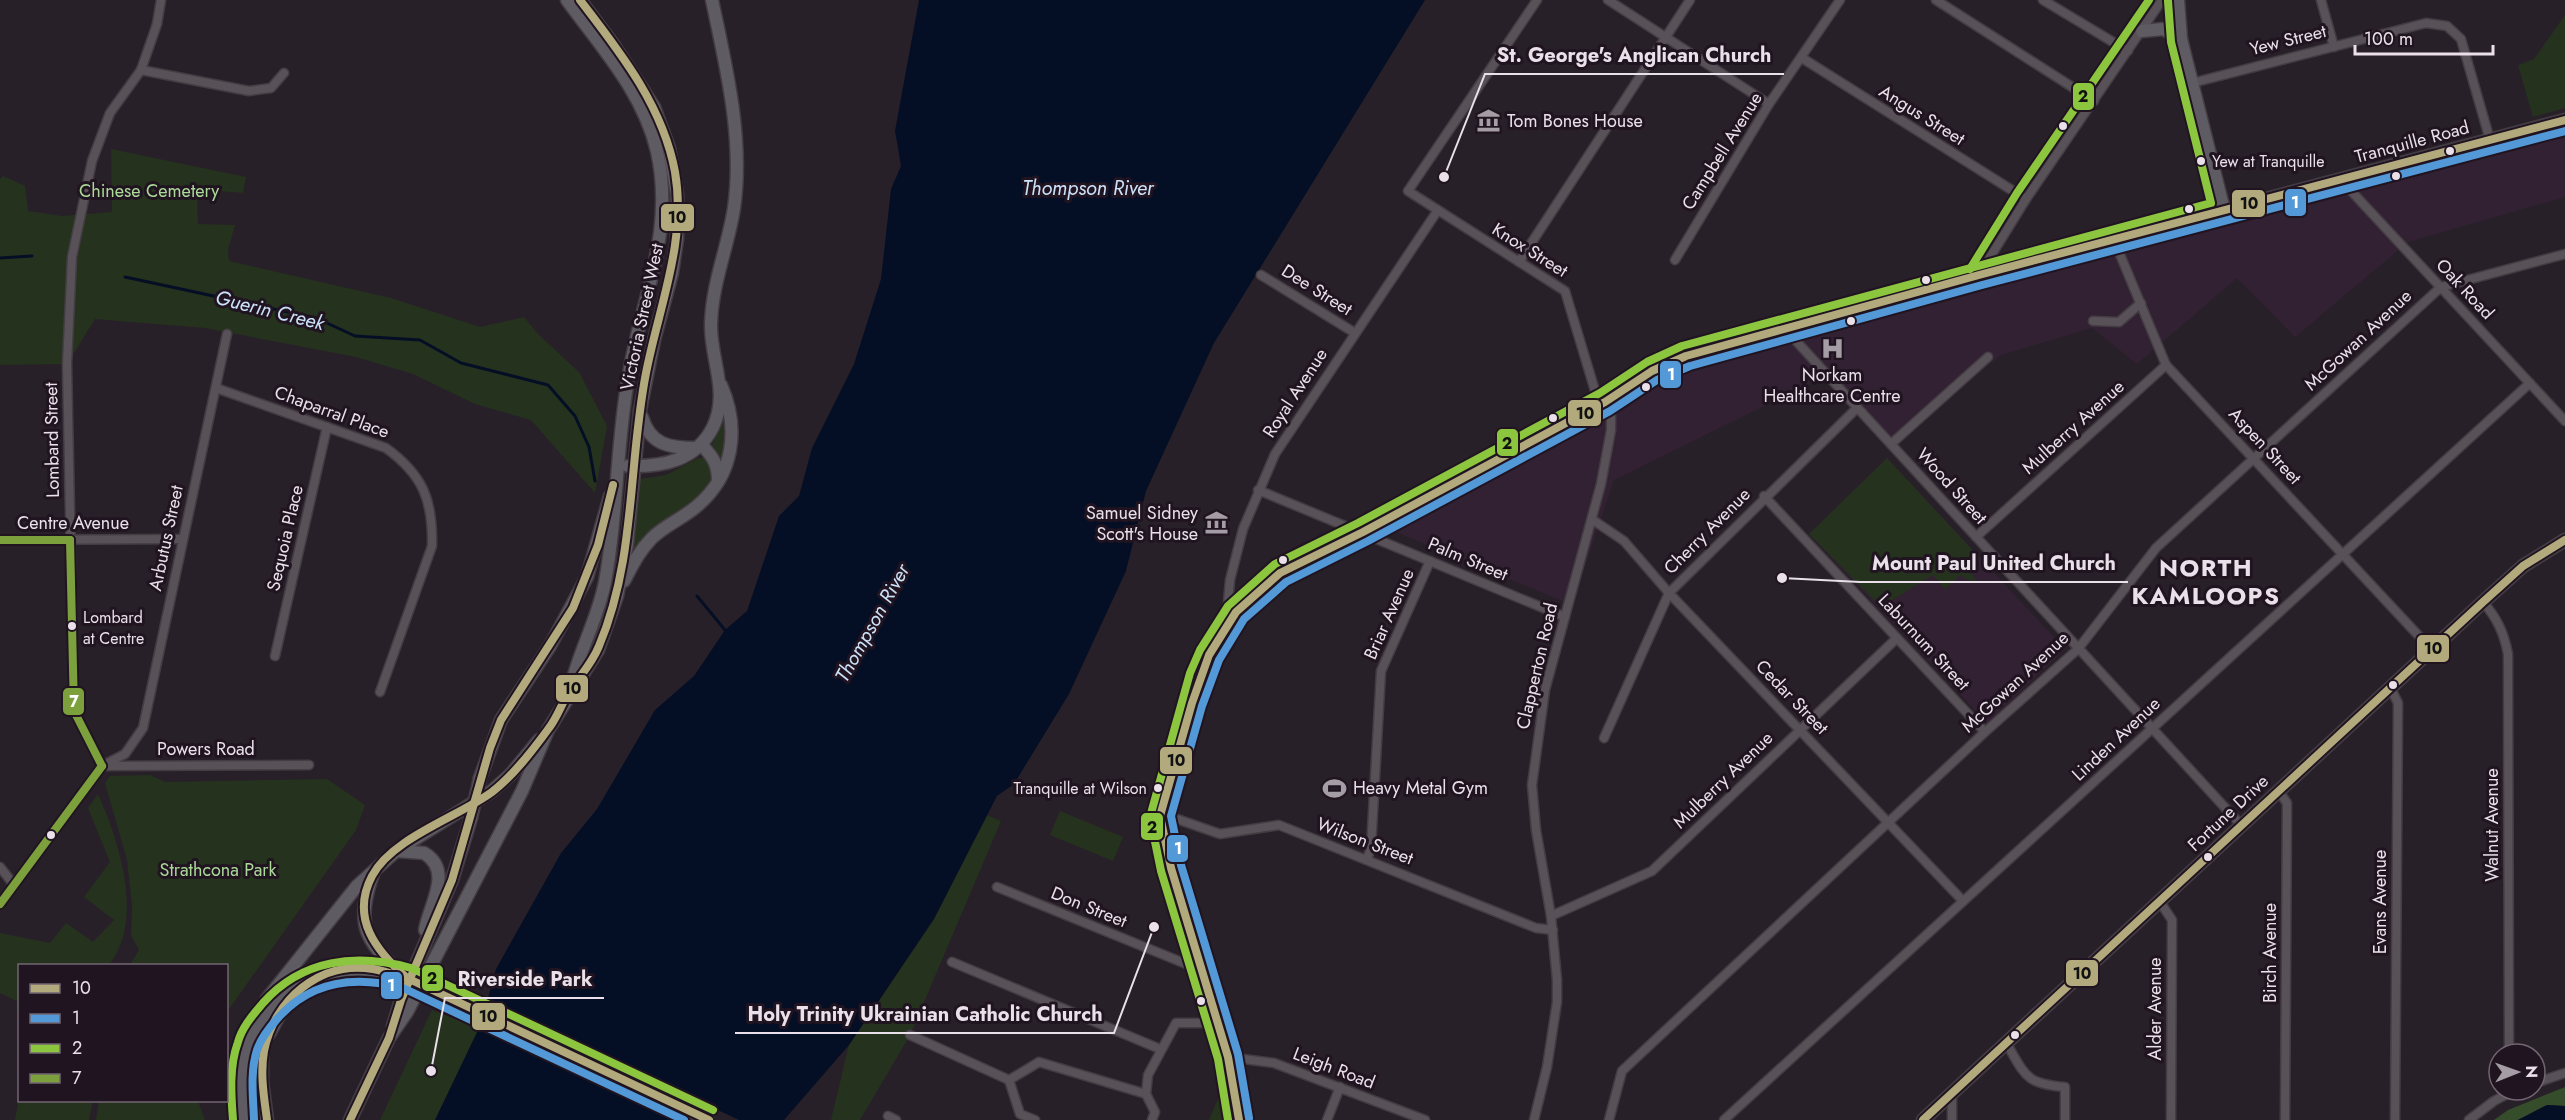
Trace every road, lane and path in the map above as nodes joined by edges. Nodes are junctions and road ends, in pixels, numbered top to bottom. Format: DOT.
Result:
graph roads {
  1 [pos="161,0"];
  2 [pos="567,0"];
  3 [pos="580,0"];
  4 [pos="712,0"];
  5 [pos="1537,0"];
  6 [pos="1608,0"];
  7 [pos="1690,0"];
  8 [pos="1840,0"];
  9 [pos="1935,0"];
  10 [pos="2043,0"];
  11 [pos="2162,0"];
  12 [pos="2178,0"];
  13 [pos="2321,0"];
  14 [pos="2142,31"];
  15 [pos="1665,38"];
  16 [pos="2181,39"];
  17 [pos="2334,47"];
  18 [pos="2128,51"];
  19 [pos="1802,58"];
  20 [pos="141,70"];
  21 [pos="284,73"];
  22 [pos="2192,83"];
  23 [pos="2094,101"];
  24 [pos="1769,104"];
  25 [pos="2565,120"];
  26 [pos="2490,140"];
  27 [pos="2340,179"];
  28 [pos="2026,199"];
  29 [pos="1438,210"];
  30 [pos="2224,210"];
  31 [pos="2115,240"];
  32 [pos="2565,254"];
  33 [pos="1675,260"];
  34 [pos="1519,262"];
  35 [pos="1261,275"];
  36 [pos="1979,275"];
  37 [pos="2440,287"];
  38 [pos="2140,303"];
  39 [pos="2093,321"];
  40 [pos="1790,326"];
  41 [pos="1355,333"];
  42 [pos="227,334"];
  43 [pos="1988,357"];
  44 [pos="2166,365"];
  45 [pos="2530,382"];
  46 [pos="721,385"];
  47 [pos="216,388"];
  48 [pos="1602,403"];
  49 [pos="1857,408"];
  50 [pos="640,410"];
  51 [pos="2565,421"];
  52 [pos="327,427"];
  53 [pos="1891,444"];
  54 [pos="698,446"];
  55 [pos="2253,459"];
  56 [pos="618,466"];
  57 [pos="635,466"];
  58 [pos="718,482"];
  59 [pos="1258,490"];
  60 [pos="1764,496"];
  61 [pos="1593,520"];
  62 [pos="1363,532"];
  63 [pos="1976,537"];
  64 [pos="183,539"];
  65 [pos="0,540"];
  66 [pos="70,540"];
  67 [pos="2565,540"];
  68 [pos="2342,554"];
  69 [pos="1430,561"];
  70 [pos="1669,593"];
  71 [pos="617,596"];
  72 [pos="2483,602"];
  73 [pos="1236,612"];
  74 [pos="1564,617"];
  75 [pos="1897,638"];
  76 [pos="2078,648"];
  77 [pos="2431,649"];
  78 [pos="275,656"];
  79 [pos="2390,687"];
  80 [pos="570,691"];
  81 [pos="380,692"];
  82 [pos="2152,728"];
  83 [pos="548,730"];
  84 [pos="1800,730"];
  85 [pos="1985,732"];
  86 [pos="1604,738"];
  87 [pos="309,765"];
  88 [pos="102,766"];
  89 [pos="2278,790"];
  90 [pos="1160,816"];
  91 [pos="1888,822"];
  92 [pos="2241,825"];
  93 [pos="396,851"];
  94 [pos="1367,859"];
  95 [pos="0,867"];
  96 [pos="373,873"];
  97 [pos="14,885"];
  98 [pos="997,887"];
  99 [pos="1963,901"];
  100 [pos="2160,902"];
  101 [pos="0,904"];
  102 [pos="1551,916"];
  103 [pos="1552,930"];
  104 [pos="421,953"];
  105 [pos="952,962"];
  106 [pos="1201,970"];
  107 [pos="407,978"];
  108 [pos="296,988"];
  109 [pos="287,1001"];
  110 [pos="1217,1023"];
  111 [pos="252,1035"];
  112 [pos="910,1035"];
  113 [pos="389,1038"];
  114 [pos="2008,1041"];
  115 [pos="2509,1042"];
  116 [pos="1160,1049"];
  117 [pos="1228,1057"];
  118 [pos="2565,1073"];
  119 [pos="2547,1079"];
  120 [pos="1009,1080"];
  121 [pos="1340,1088"];
  122 [pos="1952,1093"];
  123 [pos="1146,1094"];
  124 [pos="2495,1102"];
  125 [pos="244,1120"];
  126 [pos="256,1120"];
  127 [pos="267,1120"];
  128 [pos="350,1120"];
  129 [pos="709,1120"];
  130 [pos="1035,1120"];
  131 [pos="1152,1120"];
  132 [pos="1239,1120"];
  133 [pos="1327,1120"];
  134 [pos="1425,1120"];
  135 [pos="1534,1120"];
  136 [pos="1609,1120"];
  137 [pos="1724,1120"];
  138 [pos="1923,1120"];
  139 [pos="1952,1120"];
  140 [pos="2065,1120"];
  141 [pos="2171,1120"];
  142 [pos="2285,1120"];
  143 [pos="2395,1120"];
  144 [pos="2469,1120"];
  1 -- 20 [label="street, Lombard Street"];
  2 -- 56 [label="main road, Victoria Street West"];
  3 -- 50 [label="main road, Victoria Street West"];
  4 -- 46 [label="main road"];
  5 -- 29 [label="street, Knox Street"];
  6 -- 15 [label="street"];
  7 -- 15 [label="street"];
  8 -- 19 [label="street, Campbell Avenue"];
  9 -- 23 [label="street"];
  10 -- 18 [label="street"];
  11 -- 14 [label="street"];
  12 -- 16 [label="main road"];
  13 -- 17 [label="street"];
  14 -- 16 [label="main road"];
  14 -- 18 [label="street"];
  15 -- 24 [label="street"];
  15 -- 34 [label="street"];
  16 -- 22 [label="main road"];
  17 -- 22 [label="street, Yew Street"];
  17 -- 26 [label="street, Yew Street"];
  18 -- 23 [label="street"];
  19 -- 24 [label="street, Campbell Avenue"];
  19 -- 28 [label="street, Angus Street"];
  20 -- 21 [label="street"];
  20 -- 66 [label="street, Lombard Street"];
  22 -- 30 [label="main road"];
  23 -- 28 [label="street"];
  24 -- 33 [label="street, Campbell Avenue"];
  25 -- 26 [label="main road, Tranquille Road"];
  26 -- 27 [label="main road, Tranquille Road"];
  27 -- 30 [label="main road, Tranquille Road"];
  27 -- 37 [label="street, Oak Road"];
  28 -- 36 [label="street"];
  29 -- 34 [label="street, Knox Street"];
  29 -- 41 [label="street, Royal Avenue"];
  30 -- 31 [label="main road, Tranquille Road"];
  31 -- 36 [label="main road, Tranquille Road"];
  31 -- 38 [label="street, Aspen Street"];
  32 -- 37 [label="street, McGowan Avenue"];
  34 -- 48 [label="street, Knox Street"];
  35 -- 41 [label="street, Dee Street"];
  36 -- 40 [label="main road, Tranquille Road"];
  37 -- 45 [label="street, Oak Road"];
  37 -- 55 [label="street, McGowan Avenue"];
  38 -- 39 [label="street"];
  38 -- 44 [label="street, Aspen Street"];
  40 -- 48 [label="main road, Tranquille Road"];
  40 -- 49 [label="street, Wood Street"];
  41 -- 59 [label="street, Royal Avenue"];
  42 -- 47 [label="street, Arbutus Street"];
  43 -- 53 [label="street"];
  44 -- 55 [label="street, Aspen Street"];
  44 -- 63 [label="street, Mulberry Avenue"];
  45 -- 51 [label="street, Oak Road"];
  45 -- 68 [label="street, Linden Avenue"];
  46 -- 54 [label="main road"];
  46 -- 58 [label="main road"];
  47 -- 52 [label="street, Chaparral Place"];
  47 -- 64 [label="street, Arbutus Street"];
  48 -- 61 [label="street, Clapperton Road"];
  48 -- 62 [label="main road, Tranquille Road"];
  49 -- 53 [label="street, Wood Street"];
  49 -- 60 [label="street, Cherry Avenue"];
  50 -- 54 [label="main road"];
  50 -- 57 [label="main road, Victoria Street West"];
  52 -- 78 [label="street, Sequoia Place"];
  52 -- 81 [label="street, Chaparral Place"];
  53 -- 63 [label="street, Wood Street"];
  54 -- 57 [label="main road"];
  54 -- 58 [label="main road"];
  55 -- 68 [label="street, Aspen Street"];
  55 -- 76 [label="street, McGowan Avenue"];
  56 -- 57 [label="main road"];
  56 -- 80 [label="main road, Victoria Street West"];
  56 -- 104 [label="main road, bridge"];
  57 -- 71 [label="main road, Victoria Street West"];
  58 -- 71 [label="main road"];
  59 -- 62 [label="street, Palm Street"];
  59 -- 73 [label="street, Royal Avenue"];
  60 -- 70 [label="street, Cherry Avenue"];
  60 -- 75 [label="street, Laburnum Street"];
  61 -- 70 [label="street, Cedar Street"];
  61 -- 74 [label="street, Clapperton Road"];
  62 -- 69 [label="street, Palm Street"];
  62 -- 73 [label="main road, Tranquille Road"];
  63 -- 76 [label="street, Wood Street"];
  64 -- 66 [label="street, Centre Avenue"];
  64 -- 88 [label="street, Arbutus Street"];
  65 -- 66 [label="street, Centre Avenue"];
  66 -- 88 [label="street, Lombard Street"];
  67 -- 72 [label="main road, Fortune Drive"];
  68 -- 77 [label="street, Aspen Street"];
  68 -- 82 [label="street, Linden Avenue"];
  69 -- 74 [label="street, Palm Street"];
  69 -- 94 [label="street, Briar Avenue"];
  70 -- 84 [label="street, Cedar Street"];
  70 -- 86 [label="street, Cherry Avenue"];
  71 -- 80 [label="main road, Victoria Street West"];
  72 -- 77 [label="main road, Fortune Drive"];
  72 -- 115 [label="street, Walnut Avenue"];
  73 -- 90 [label="main road, Tranquille Road"];
  74 -- 102 [label="street, Clapperton Road"];
  75 -- 84 [label="street, Mulberry Avenue"];
  75 -- 85 [label="street, Laburnum Street"];
  76 -- 82 [label="street, Wood Street"];
  76 -- 85 [label="street, McGowan Avenue"];
  77 -- 79 [label="main road, Fortune Drive"];
  79 -- 89 [label="main road, Fortune Drive"];
  79 -- 143 [label="street, Evans Avenue"];
  80 -- 83 [label="main road, Victoria Street West"];
  82 -- 92 [label="street, Wood Street"];
  82 -- 99 [label="street, Linden Avenue"];
  83 -- 93 [label="main road, Victoria Street West"];
  83 -- 113 [label="main road, Victoria Street West"];
  84 -- 91 [label="street, Cedar Street"];
  84 -- 102 [label="street, Mulberry Avenue"];
  85 -- 91 [label="street, McGowan Avenue"];
  87 -- 88 [label="street, Powers Road"];
  88 -- 97 [label="street"];
  89 -- 92 [label="main road, Fortune Drive"];
  89 -- 142 [label="street, Birch Avenue"];
  90 -- 94 [label="street, Wilson Street"];
  90 -- 106 [label="main road, Tranquille Road"];
  91 -- 99 [label="street, Cedar Street"];
  91 -- 136 [label="street, McGowan Avenue"];
  92 -- 100 [label="main road, Fortune Drive"];
  93 -- 96 [label="main road, Victoria Street West"];
  93 -- 104 [label="main road"];
  94 -- 103 [label="street, Wilson Street"];
  95 -- 97 [label="street"];
  96 -- 107 [label="main road"];
  96 -- 111 [label="main road, Victoria Street West"];
  97 -- 101 [label="street"];
  98 -- 106 [label="street, Don Street"];
  99 -- 137 [label="street, Linden Avenue"];
  100 -- 114 [label="main road, Fortune Drive"];
  100 -- 141 [label="street, Alder Avenue"];
  102 -- 103 [label="street, Clapperton Road"];
  103 -- 135 [label="street, Clapperton Road"];
  104 -- 113 [label="main road"];
  105 -- 116 [label="street"];
  106 -- 110 [label="main road, Tranquille Road"];
  107 -- 108 [label="main road, Victoria Street West"];
  107 -- 129 [label="main road, bridge"];
  108 -- 109 [label="main road"];
  108 -- 111 [label="main road, Victoria Street West"];
  109 -- 126 [label="main road"];
  109 -- 127 [label="main road"];
  110 -- 116 [label="street"];
  110 -- 117 [label="main road, Tranquille Road"];
  111 -- 125 [label="main road, Victoria Street West"];
  112 -- 120 [label="street"];
  113 -- 128 [label="main road, Victoria Street West"];
  114 -- 122 [label="main road, Fortune Drive"];
  114 -- 140 [label="street"];
  116 -- 123 [label="street"];
  117 -- 121 [label="street, Leigh Road"];
  117 -- 132 [label="main road, Tranquille Road"];
  118 -- 119 [label="street"];
  120 -- 123 [label="street"];
  120 -- 130 [label="street"];
  121 -- 133 [label="street"];
  121 -- 134 [label="street, Leigh Road"];
  122 -- 138 [label="main road, Fortune Drive"];
  122 -- 139 [label="street"];
  123 -- 131 [label="street"];
  124 -- 144 [label="street"];
}
